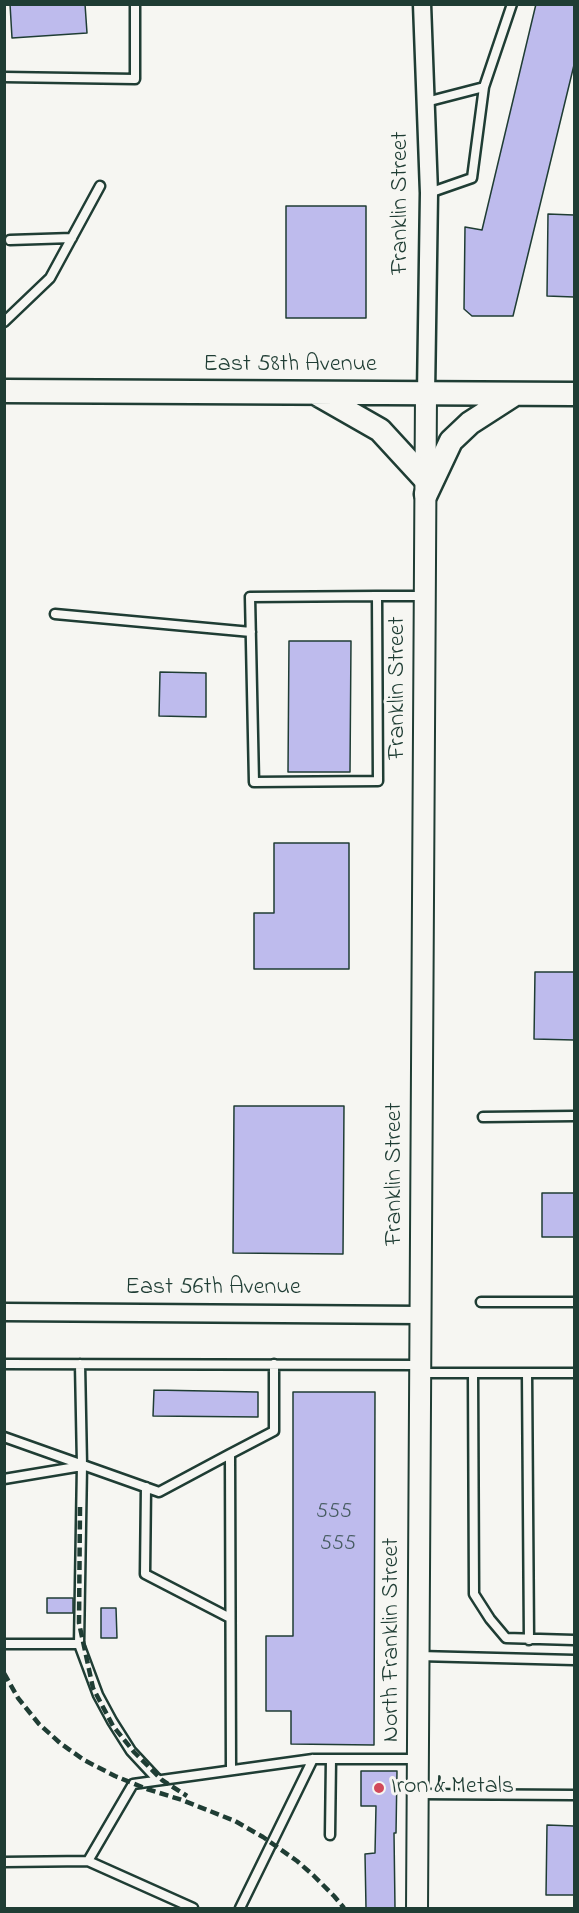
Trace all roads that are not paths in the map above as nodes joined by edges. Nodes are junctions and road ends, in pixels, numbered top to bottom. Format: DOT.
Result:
graph roads {
  1 [pos="135,4"];
  2 [pos="423,4"];
  3 [pos="512,4"];
  4 [pos="4,77"];
  5 [pos="484,87"];
  6 [pos="426,102"];
  7 [pos="100,186"];
  8 [pos="429,193"];
  9 [pos="72,238"];
  10 [pos="10,240"];
  11 [pos="4,322"];
  12 [pos="4,391"];
  13 [pos="316,394"];
  14 [pos="426,394"];
  15 [pos="515,394"];
  16 [pos="574,394"];
  17 [pos="426,487"];
  18 [pos="377,596"];
  19 [pos="425,596"];
  20 [pos="56,614"];
  21 [pos="251,632"];
  22 [pos="574,1116"];
  23 [pos="483,1117"];
  24 [pos="482,1302"];
  25 [pos="574,1302"];
  26 [pos="4,1312"];
  27 [pos="421,1315"];
  28 [pos="4,1364"];
  29 [pos="80,1364"];
  30 [pos="274,1364"];
  31 [pos="421,1369"];
  32 [pos="473,1372"];
  33 [pos="527,1373"];
  34 [pos="574,1373"];
  35 [pos="4,1437"];
  36 [pos="230,1454"];
  37 [pos="82,1466"];
  38 [pos="4,1479"];
  39 [pos="146,1488"];
  40 [pos="230,1618"];
  41 [pos="529,1640"];
  42 [pos="574,1640"];
  43 [pos="4,1644"];
  44 [pos="79,1644"];
  45 [pos="419,1656"];
  46 [pos="574,1660"];
  47 [pos="313,1759"];
  48 [pos="330,1759"];
  49 [pos="418,1759"];
  50 [pos="231,1770"];
  51 [pos="158,1780"];
  52 [pos="418,1794"];
  53 [pos="574,1794"];
  54 [pos="330,1835"];
  55 [pos="88,1861"];
  56 [pos="4,1862"];
  57 [pos="193,1908"];
  58 [pos="240,1908"];
  59 [pos="417,1908"];
  1 -- 4 [label="lane"];
  2 -- 6 [label="street, Franklin Street"];
  3 -- 5 [label="lane"];
  5 -- 6 [label="lane"];
  5 -- 8 [label="lane"];
  6 -- 8 [label="street, Franklin Street"];
  7 -- 9 [label="lane"];
  8 -- 14 [label="street, Franklin Street"];
  9 -- 10 [label="lane"];
  9 -- 11 [label="lane"];
  12 -- 13 [label="main road, East 58th Avenue"];
  13 -- 14 [label="main road, East 58th Avenue"];
  13 -- 17 [label="main road"];
  14 -- 15 [label="main road, East 58th Avenue"];
  14 -- 17 [label="street, Franklin Street"];
  15 -- 16 [label="main road, East 58th Avenue"];
  15 -- 17 [label="main road"];
  17 -- 19 [label="street, Franklin Street"];
  18 -- 19 [label="lane"];
  18 -- 21 [label="lane"];
  18 -- 21 [label="lane"];
  19 -- 27 [label="street, Franklin Street"];
  20 -- 21 [label="lane"];
  22 -- 23 [label="lane"];
  24 -- 25 [label="lane"];
  26 -- 27 [label="street, East 56th Avenue"];
  27 -- 31 [label="street, Franklin Street"];
  28 -- 29 [label="lane"];
  29 -- 30 [label="lane"];
  29 -- 37 [label="lane"];
  30 -- 31 [label="lane"];
  30 -- 36 [label="lane"];
  31 -- 32 [label="lane"];
  31 -- 45 [label="street, North Franklin Street"];
  32 -- 33 [label="lane"];
  32 -- 41 [label="lane"];
  33 -- 34 [label="lane"];
  33 -- 41 [label="lane"];
  35 -- 37 [label="lane"];
  36 -- 39 [label="lane"];
  36 -- 40 [label="lane"];
  37 -- 38 [label="lane"];
  37 -- 39 [label="lane"];
  37 -- 44 [label="lane"];
  39 -- 40 [label="lane"];
  40 -- 50 [label="lane"];
  41 -- 42 [label="lane"];
  43 -- 44 [label="lane"];
  44 -- 51 [label="lane"];
  45 -- 46 [label="lane"];
  45 -- 49 [label="street, North Franklin Street"];
  47 -- 48 [label="lane"];
  47 -- 50 [label="lane"];
  47 -- 58 [label="lane"];
  48 -- 49 [label="lane"];
  48 -- 54 [label="lane"];
  49 -- 52 [label="street, North Franklin Street"];
  50 -- 51 [label="lane"];
  51 -- 55 [label="lane"];
  52 -- 53 [label="lane"];
  52 -- 59 [label="street, North Franklin Street"];
  55 -- 56 [label="lane"];
  55 -- 57 [label="lane"];
}
